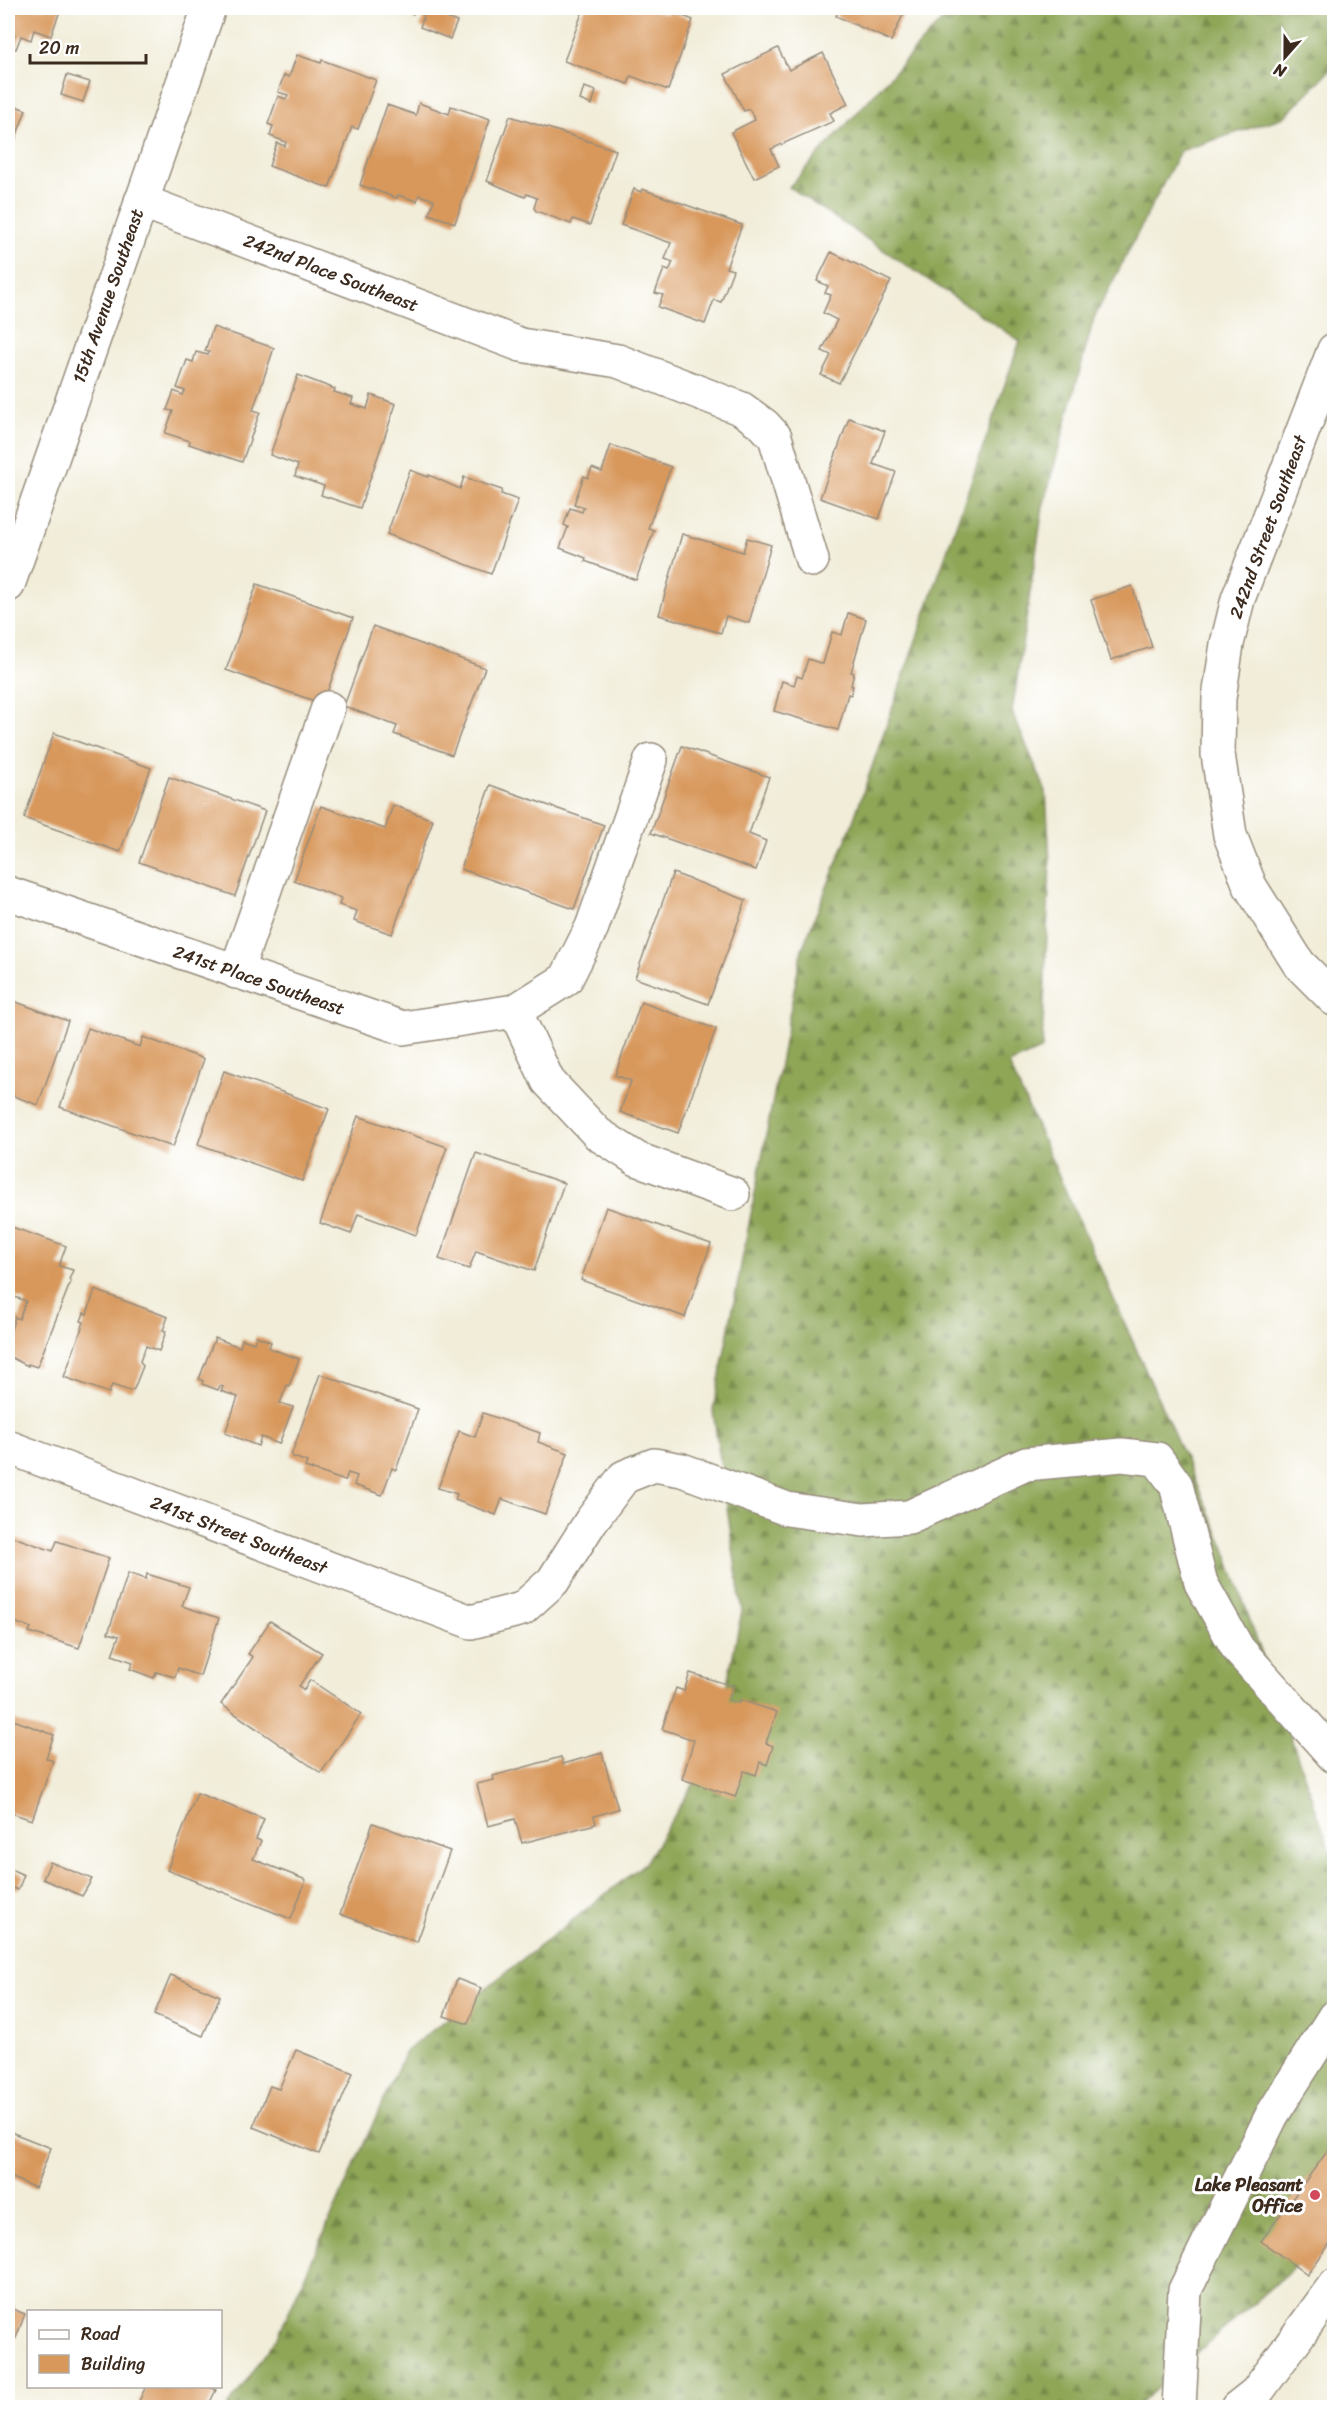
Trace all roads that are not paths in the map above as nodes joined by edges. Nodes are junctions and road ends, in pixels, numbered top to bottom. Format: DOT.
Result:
graph roads {
  1 [pos="209,8"];
  2 [pos="141,201"];
  3 [pos="1335,350"];
  4 [pos="812,560"];
  5 [pos="8,583"];
  6 [pos="328,708"];
  7 [pos="651,760"];
  8 [pos="8,893"];
  9 [pos="236,972"];
  10 [pos="1335,999"];
  11 [pos="515,1011"];
  12 [pos="733,1194"];
  13 [pos="9,1453"];
  14 [pos="1335,1756"];
  15 [pos="1335,2017"];
  16 [pos="1335,2286"];
  17 [pos="1179,2408"];
  18 [pos="1237,2408"];
  1 -- 2 [label="street, 15th Avenue Southeast"];
  2 -- 4 [label="street, 242nd Place Southeast"];
  2 -- 5 [label="street, 15th Avenue Southeast"];
  3 -- 10 [label="street, 242nd Street Southeast"];
  6 -- 9 [label="street"];
  7 -- 11 [label="street"];
  8 -- 9 [label="street, 241st Place Southeast"];
  9 -- 11 [label="street, 241st Place Southeast"];
  11 -- 12 [label="street"];
  13 -- 14 [label="street, 241st Street Southeast"];
  15 -- 17 [label="street"];
  16 -- 18 [label="street"];
}
